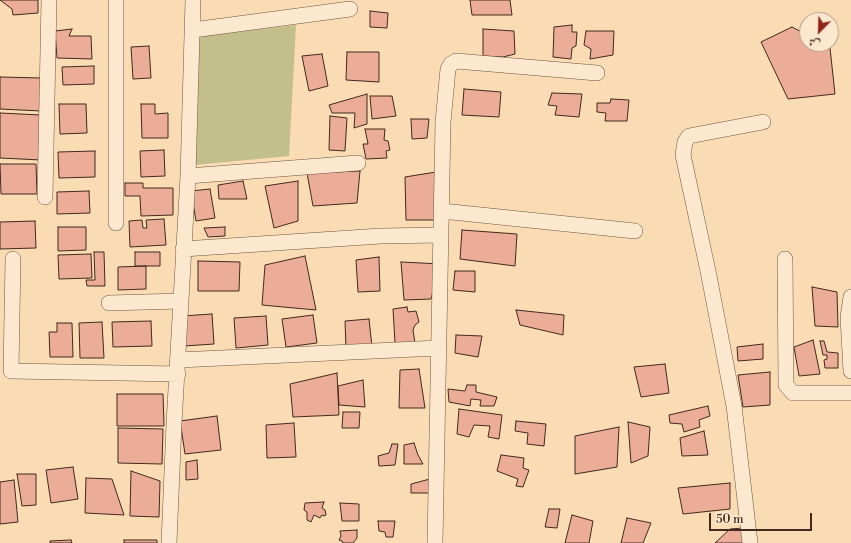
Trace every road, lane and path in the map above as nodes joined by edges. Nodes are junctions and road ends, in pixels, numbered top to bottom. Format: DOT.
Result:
graph roads {
  1 [pos="49,0"];
  2 [pos="116,0"];
  3 [pos="193,0"];
  4 [pos="350,9"];
  5 [pos="192,30"];
  6 [pos="597,73"];
  7 [pos="763,122"];
  8 [pos="358,163"];
  9 [pos="188,176"];
  10 [pos="45,197"];
  11 [pos="442,211"];
  12 [pos="116,223"];
  13 [pos="635,231"];
  14 [pos="441,235"];
  15 [pos="184,249"];
  16 [pos="13,259"];
  17 [pos="784,259"];
  18 [pos="851,297"];
  19 [pos="181,301"];
  20 [pos="109,303"];
  21 [pos="439,348"];
  22 [pos="178,367"];
  23 [pos="851,371"];
  24 [pos="851,393"];
  25 [pos="170,543"];
  26 [pos="435,543"];
  27 [pos="750,543"];
  1 -- 10 [label="street"];
  2 -- 12 [label="street"];
  3 -- 5 [label="street"];
  4 -- 5 [label="street"];
  5 -- 9 [label="street"];
  6 -- 11 [label="street"];
  7 -- 27 [label="street"];
  8 -- 9 [label="street"];
  9 -- 15 [label="street"];
  11 -- 13 [label="street"];
  11 -- 14 [label="street"];
  14 -- 15 [label="street"];
  14 -- 21 [label="street"];
  15 -- 19 [label="street"];
  16 -- 22 [label="street"];
  17 -- 24 [label="street"];
  18 -- 23 [label="street"];
  19 -- 20 [label="street"];
  19 -- 22 [label="street"];
  21 -- 22 [label="street"];
  21 -- 26 [label="street"];
  22 -- 25 [label="street"];
}
